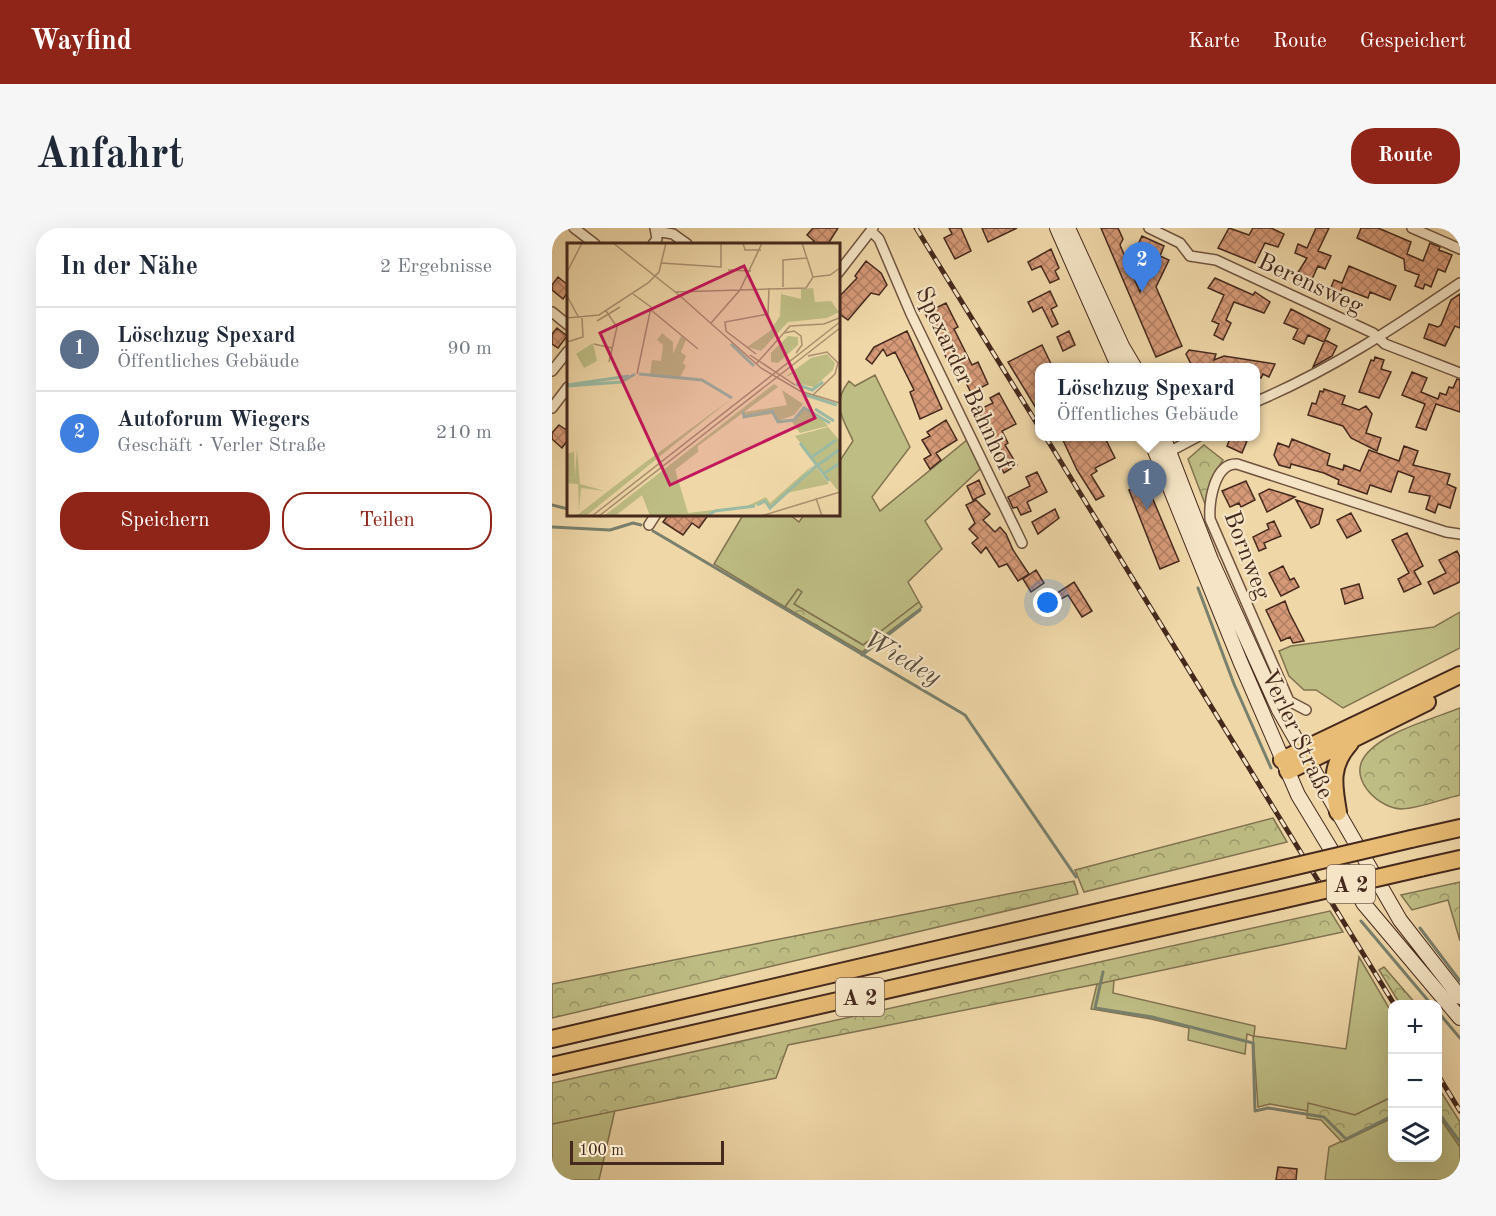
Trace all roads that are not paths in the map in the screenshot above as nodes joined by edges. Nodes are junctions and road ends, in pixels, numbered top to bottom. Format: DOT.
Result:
graph roads {
  1 [pos="574,228"];
  2 [pos="1057,228"];
  3 [pos="1068,228"];
  4 [pos="1149,228"];
  5 [pos="1412,228"];
  6 [pos="656,229"];
  7 [pos="872,230"];
  8 [pos="594,243"];
  9 [pos="654,243"];
  10 [pos="686,243"];
  11 [pos="1460,249"];
  12 [pos="840,270"];
  13 [pos="1460,283"];
  14 [pos="552,312"];
  15 [pos="567,324"];
  16 [pos="1379,339"];
  17 [pos="567,352"];
  18 [pos="560,361"];
  19 [pos="1117,363"];
  20 [pos="1132,363"];
  21 [pos="567,366"];
  22 [pos="552,371"];
  23 [pos="1460,373"];
  24 [pos="567,388"];
  25 [pos="1260,400"];
  26 [pos="552,408"];
  27 [pos="1160,441"];
  28 [pos="1190,441"];
  29 [pos="1163,455"];
  30 [pos="655,516"];
  31 [pos="650,525"];
  32 [pos="1460,534"];
  33 [pos="1022,543"];
  34 [pos="1460,675"];
  35 [pos="1460,685"];
  36 [pos="1306,710"];
  37 [pos="1353,740"];
  38 [pos="1304,756"];
  39 [pos="1285,765"];
  40 [pos="1338,812"];
  41 [pos="1459,828"];
  42 [pos="1456,860"];
  43 [pos="1460,997"];
  44 [pos="1460,1018"];
  45 [pos="552,1039"];
  46 [pos="552,1066"];
  1 -- 8 [label="street"];
  2 -- 19 [label="main road"];
  3 -- 20 [label="main road"];
  4 -- 16 [label="street, Berensweg"];
  5 -- 11 [label="street"];
  6 -- 9 [label="street"];
  6 -- 10 [label="street"];
  7 -- 12 [label="street"];
  7 -- 33 [label="street, Spexarder Bahnhof"];
  13 -- 16 [label="street"];
  14 -- 15 [label="street"];
  16 -- 23 [label="street, Berensweg"];
  16 -- 25 [label="street"];
  17 -- 18 [label="street"];
  18 -- 21 [label="street"];
  18 -- 22 [label="street"];
  24 -- 26 [label="street"];
  27 -- 29 [label="main road, Verler Straße"];
  28 -- 29 [label="street"];
  29 -- 38 [label="main road, Verler Straße"];
  29 -- 39 [label="main road, Verler Straße"];
  30 -- 31 [label="street"];
  32 -- 36 [label="street, Bornweg"];
  34 -- 38 [label="highway"];
  35 -- 37 [label="highway"];
  37 -- 38 [label="highway"];
  37 -- 40 [label="highway"];
  38 -- 39 [label="highway"];
  38 -- 40 [label="main road, Verler Straße"];
  39 -- 44 [label="main road, Verler Straße"];
  40 -- 43 [label="main road, Verler Straße"];
  41 -- 45 [label="highway, A 2, bridge"];
  42 -- 46 [label="highway, A 2, bridge"];
}
